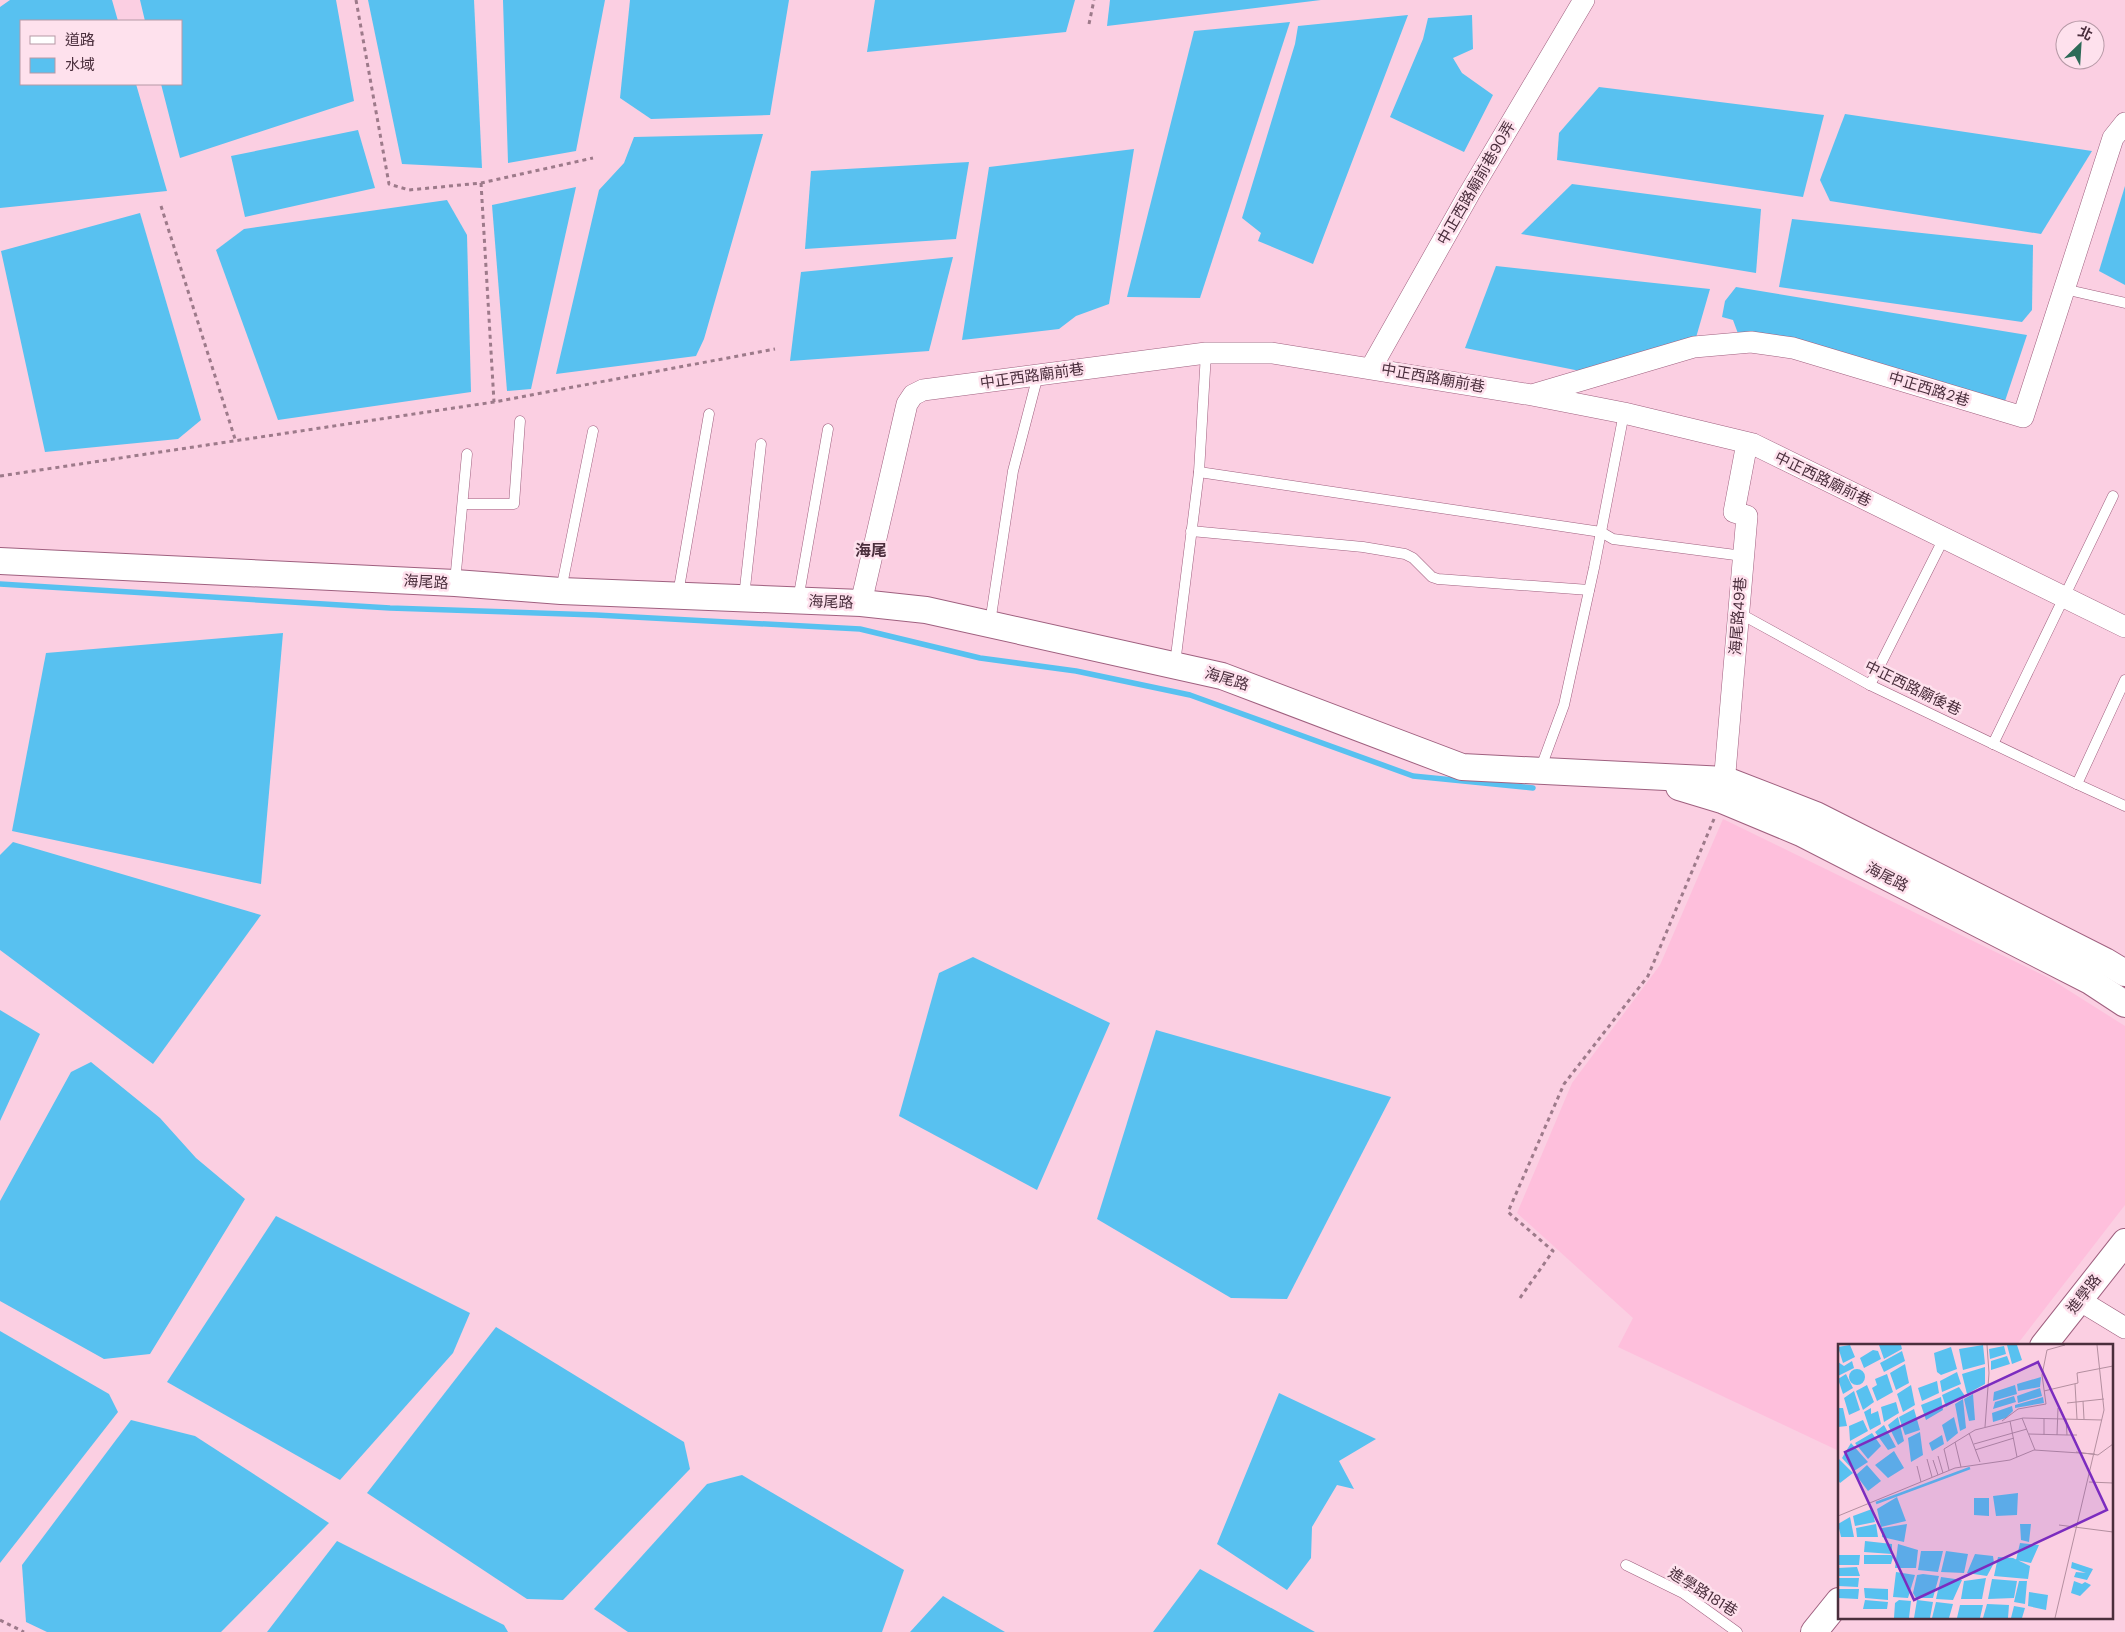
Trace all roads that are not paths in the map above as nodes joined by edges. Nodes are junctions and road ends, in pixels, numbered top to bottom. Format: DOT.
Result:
graph roads {
  1 [pos="1584,0"];
  2 [pos="2125,124"];
  3 [pos="2064,289"];
  4 [pos="2125,303"];
  5 [pos="1206,353"];
  6 [pos="1371,368"];
  7 [pos="1038,375"];
  8 [pos="1532,395"];
  9 [pos="1624,413"];
  10 [pos="709,414"];
  11 [pos="520,421"];
  12 [pos="828,429"];
  13 [pos="593,431"];
  14 [pos="1747,443"];
  15 [pos="761,444"];
  16 [pos="467,454"];
  17 [pos="1199,472"];
  18 [pos="2113,496"];
  19 [pos="463,504"];
  20 [pos="1191,531"];
  21 [pos="1601,532"];
  22 [pos="1944,538"];
  23 [pos="1743,556"];
  24 [pos="0,561"];
  25 [pos="455,583"];
  26 [pos="1589,590"];
  27 [pos="561,591"];
  28 [pos="678,594"];
  29 [pos="2063,597"];
  30 [pos="744,598"];
  31 [pos="798,601"];
  32 [pos="861,603"];
  33 [pos="1739,613"];
  34 [pos="990,623"];
  35 [pos="2125,627"];
  36 [pos="1175,664"];
  37 [pos="2125,680"];
  38 [pos="1870,685"];
  39 [pos="1993,744"];
  40 [pos="1540,770"];
  41 [pos="2077,784"];
  42 [pos="1724,790"];
  43 [pos="2125,806"];
  44 [pos="2125,973"];
  45 [pos="2125,1004"];
  46 [pos="2125,1242"];
  47 [pos="2079,1300"];
  48 [pos="2125,1328"];
  49 [pos="2045,1344"];
  50 [pos="1626,1566"];
  51 [pos="1838,1602"];
  52 [pos="1737,1632"];
  53 [pos="1814,1632"];
  1 -- 6 [label="street, 中正西路廟前巷90弄"];
  2 -- 3 [label="street, 中正西路2巷"];
  3 -- 4 [label="lane"];
  3 -- 8 [label="street, 中正西路2巷"];
  5 -- 6 [label="street, 中正西路廟前巷"];
  5 -- 7 [label="street, 中正西路廟前巷"];
  5 -- 17 [label="lane"];
  6 -- 8 [label="street, 中正西路廟前巷"];
  7 -- 32 [label="street, 中正西路廟前巷"];
  7 -- 34 [label="lane"];
  8 -- 9 [label="street, 中正西路廟前巷"];
  9 -- 14 [label="street, 中正西路廟前巷"];
  9 -- 21 [label="lane"];
  10 -- 28 [label="lane"];
  11 -- 19 [label="lane"];
  12 -- 31 [label="lane"];
  13 -- 27 [label="lane"];
  14 -- 22 [label="street, 中正西路廟前巷"];
  14 -- 23 [label="street, 海尾路49巷"];
  15 -- 30 [label="lane"];
  16 -- 19 [label="lane"];
  17 -- 20 [label="lane"];
  17 -- 21 [label="lane"];
  18 -- 29 [label="lane"];
  19 -- 25 [label="lane"];
  20 -- 26 [label="lane"];
  20 -- 36 [label="lane"];
  21 -- 23 [label="lane"];
  21 -- 26 [label="lane"];
  22 -- 29 [label="street, 中正西路廟前巷"];
  22 -- 38 [label="lane"];
  23 -- 33 [label="street, 海尾路49巷"];
  24 -- 25 [label="street, 海尾路"];
  25 -- 27 [label="street, 海尾路"];
  26 -- 40 [label="lane"];
  27 -- 28 [label="street, 海尾路"];
  28 -- 30 [label="street, 海尾路"];
  29 -- 35 [label="street, 中正西路廟前巷"];
  29 -- 39 [label="lane"];
  30 -- 31 [label="street, 海尾路"];
  31 -- 32 [label="street, 海尾路"];
  32 -- 34 [label="street, 海尾路"];
  33 -- 38 [label="lane, 中正西路廟後巷"];
  33 -- 42 [label="street, 海尾路49巷"];
  34 -- 36 [label="street, 海尾路"];
  36 -- 40 [label="street, 海尾路"];
  37 -- 41 [label="lane"];
  38 -- 39 [label="lane, 中正西路廟後巷"];
  39 -- 41 [label="lane, 中正西路廟後巷"];
  40 -- 42 [label="street, 海尾路"];
  41 -- 43 [label="lane, 中正西路廟後巷"];
  42 -- 44 [label="street, 海尾路"];
  42 -- 45 [label="street, 海尾路"];
  46 -- 47 [label="street, 進學路"];
  47 -- 48 [label="street"];
  47 -- 49 [label="street, 進學路"];
  50 -- 52 [label="lane, 進學路181巷"];
  51 -- 53 [label="street"];
}
